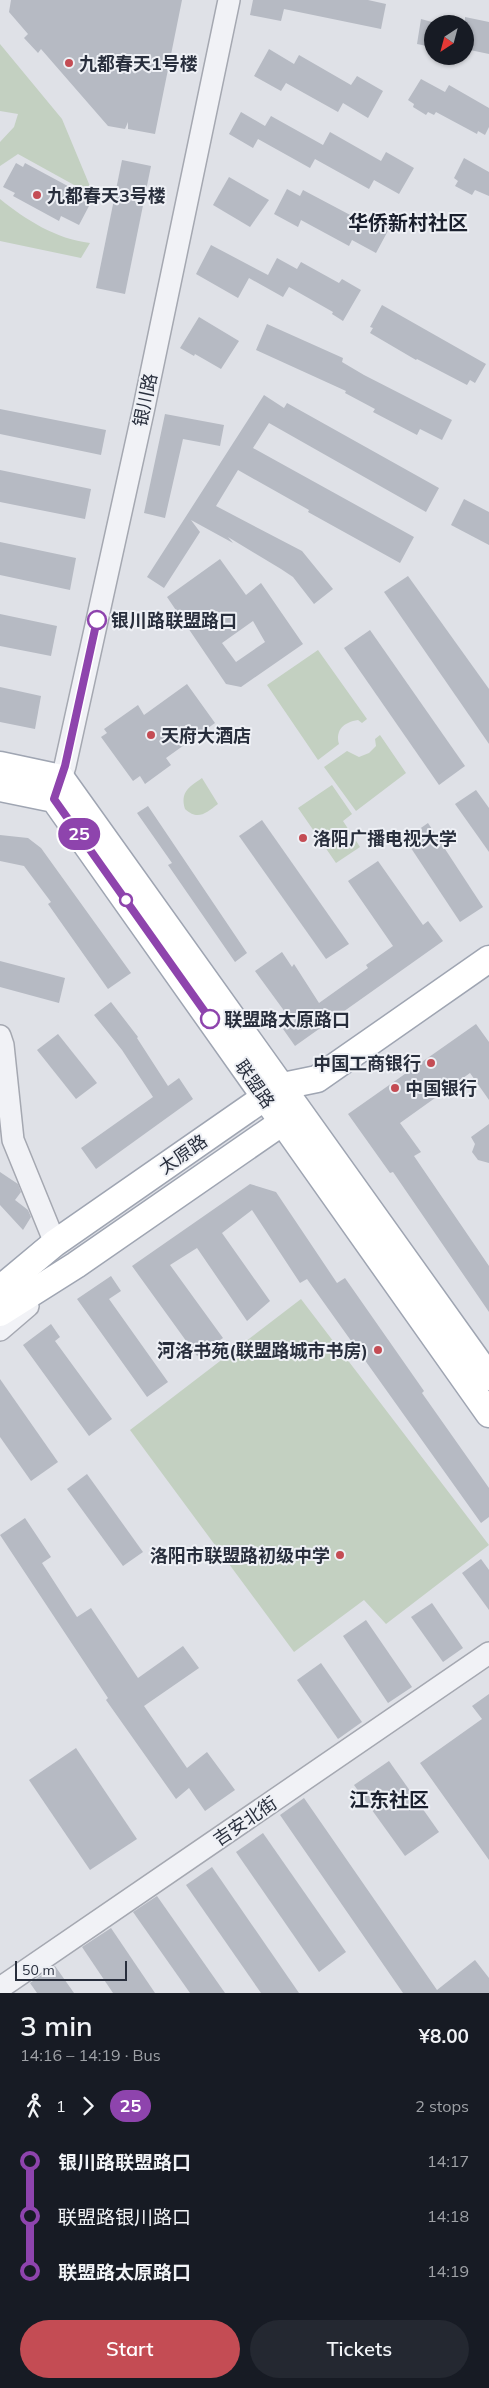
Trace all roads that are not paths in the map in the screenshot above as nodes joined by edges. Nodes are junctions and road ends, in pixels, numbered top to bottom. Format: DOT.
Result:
graph roads {
  1 [pos="229,0"];
  2 [pos="0,765"];
  3 [pos="0,788"];
  4 [pos="58,788"];
  5 [pos="489,959"];
  6 [pos="0,1036"];
  7 [pos="317,1078"];
  8 [pos="274,1092"];
  9 [pos="291,1116"];
  10 [pos="55,1243"];
  11 [pos="76,1266"];
  12 [pos="0,1274"];
  13 [pos="0,1289"];
  14 [pos="0,1313"];
  15 [pos="0,1330"];
  16 [pos="489,1377"];
  17 [pos="489,1414"];
  18 [pos="489,1653"];
  19 [pos="0,1988"];
  1 -- 4 [label="street, 银川路"];
  2 -- 4 [label="main road"];
  3 -- 4 [label="main road"];
  4 -- 8 [label="main road, 联盟路"];
  5 -- 7 [label="main road, 太原路"];
  6 -- 10 [label="street"];
  7 -- 8 [label="main road, 太原路"];
  7 -- 9 [label="main road, 太原路"];
  8 -- 9 [label="main road, 联盟路"];
  8 -- 10 [label="main road, 太原路"];
  9 -- 11 [label="main road, 太原路"];
  9 -- 16 [label="main road, 联盟路"];
  9 -- 17 [label="main road, 联盟路"];
  10 -- 12 [label="street, 太原路"];
  10 -- 13 [label="main road, 太原路"];
  11 -- 14 [label="main road, 太原路"];
  11 -- 15 [label="street, 太原路"];
  18 -- 19 [label="street, 吉安北街"];
}
